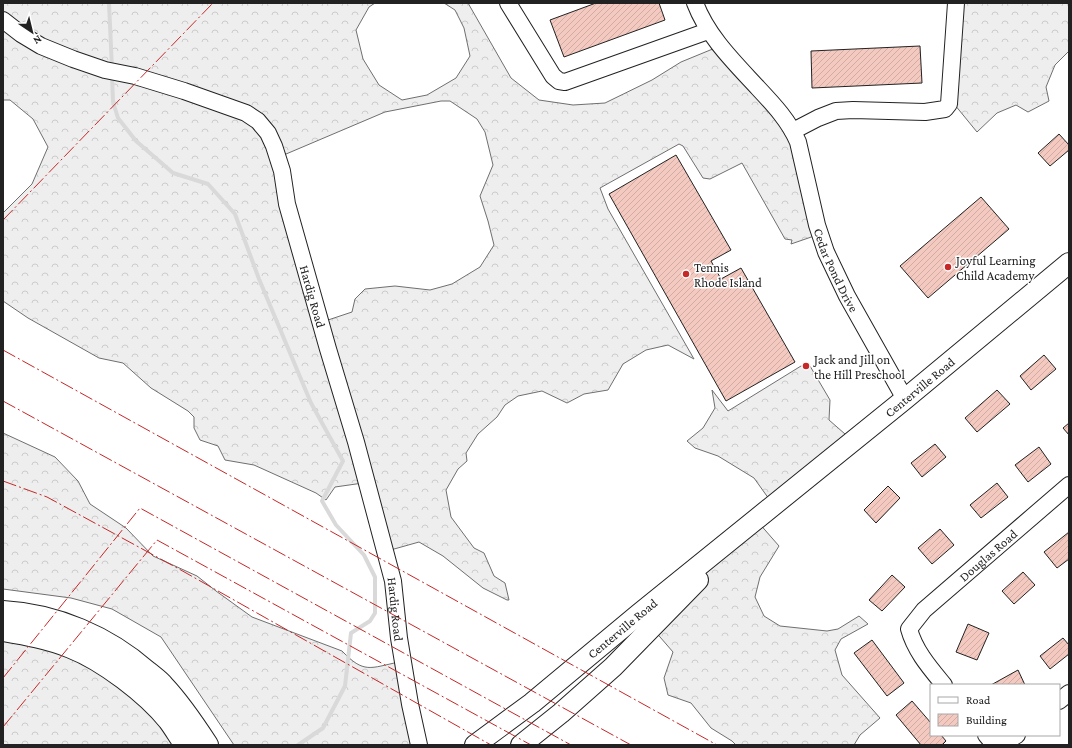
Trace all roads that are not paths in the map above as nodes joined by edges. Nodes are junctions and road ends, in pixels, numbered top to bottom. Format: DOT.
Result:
graph roads {
  1 [pos="508,3"];
  2 [pos="695,3"];
  3 [pos="956,3"];
  4 [pos="3,20"];
  5 [pos="708,31"];
  6 [pos="793,131"];
  7 [pos="1069,263"];
  8 [pos="905,399"];
  9 [pos="1069,485"];
  10 [pos="768,510"];
  11 [pos="3,612"];
  12 [pos="3,630"];
  13 [pos="943,684"];
  14 [pos="1069,693"];
  15 [pos="1060,700"];
  16 [pos="987,736"];
  17 [pos="1016,736"];
  18 [pos="186,745"];
  19 [pos="207,745"];
  20 [pos="419,745"];
  21 [pos="475,745"];
  22 [pos="521,745"];
  1 -- 5 [label="street"];
  2 -- 5 [label="street, Cedar Pond Drive"];
  3 -- 6 [label="street"];
  4 -- 20 [label="street, Hardig Road"];
  5 -- 6 [label="street, Cedar Pond Drive"];
  6 -- 8 [label="street, Cedar Pond Drive"];
  7 -- 8 [label="main road, Centerville Road"];
  8 -- 10 [label="main road, Centerville Road"];
  9 -- 13 [label="street, Douglas Road"];
  10 -- 21 [label="main road, Centerville Road"];
  10 -- 22 [label="main road, Centerville Road"];
  11 -- 19 [label="highway"];
  12 -- 18 [label="highway"];
  14 -- 15 [label="street"];
  16 -- 17 [label="street"];
}
